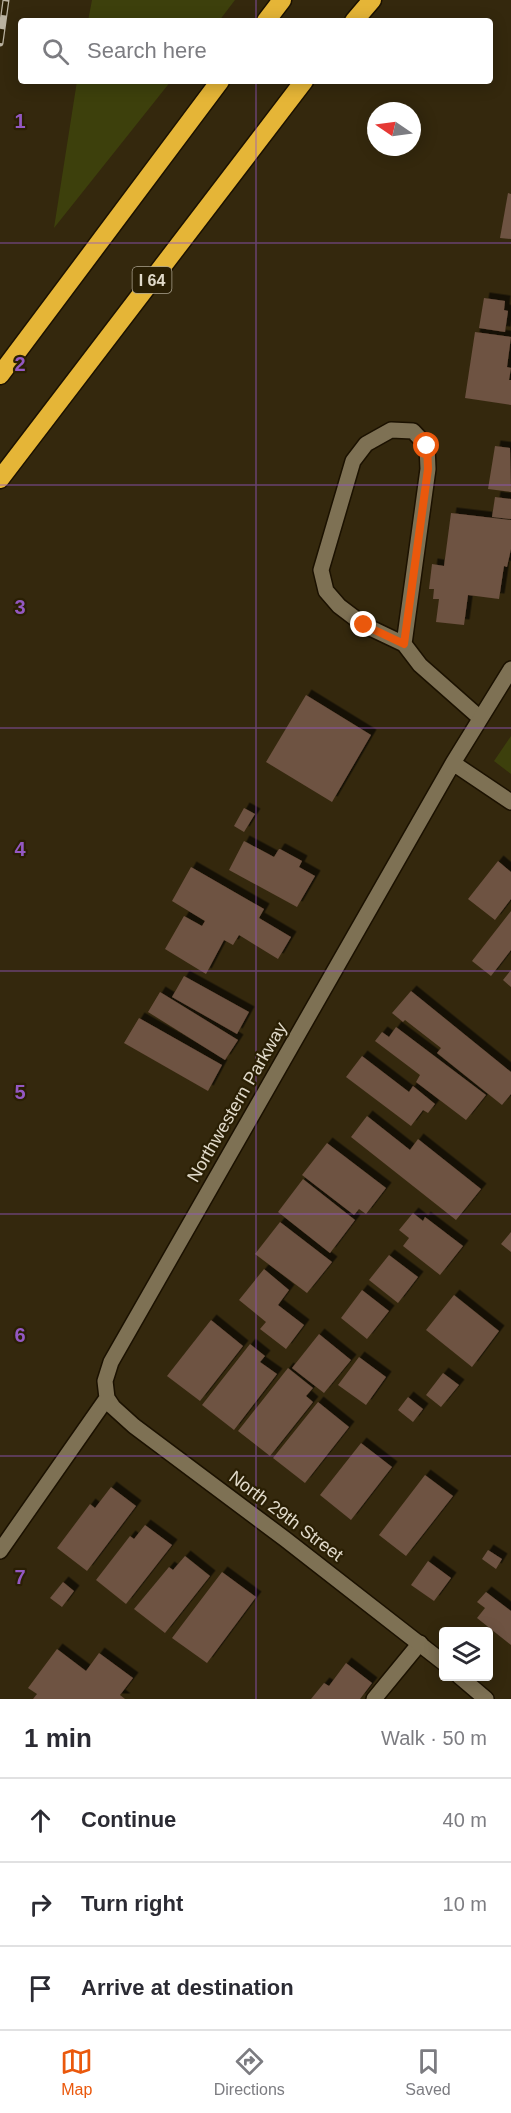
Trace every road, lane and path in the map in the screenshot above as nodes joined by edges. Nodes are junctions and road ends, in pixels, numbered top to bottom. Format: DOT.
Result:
graph roads {
  1 [pos="282,0"];
  2 [pos="372,0"];
  3 [pos="268,18"];
  4 [pos="357,18"];
  5 [pos="218,84"];
  6 [pos="302,84"];
  7 [pos="0,375"];
  8 [pos="0,479"];
  9 [pos="404,644"];
  10 [pos="511,669"];
  11 [pos="480,718"];
  12 [pos="453,763"];
  13 [pos="511,802"];
  14 [pos="107,1398"];
  15 [pos="0,1551"];
  16 [pos="420,1643"];
  17 [pos="439,1659"];
  18 [pos="464,1681"];
  19 [pos="374,1699"];
  20 [pos="486,1699"];
  1 -- 3 [label="highway"];
  2 -- 4 [label="highway"];
  5 -- 7 [label="highway"];
  6 -- 8 [label="highway, I 64"];
  9 -- 9 [label="street"];
  9 -- 11 [label="street"];
  10 -- 11 [label="street, Northwestern Parkway"];
  11 -- 12 [label="street, Northwestern Parkway"];
  12 -- 13 [label="street"];
  12 -- 14 [label="street, Northwestern Parkway"];
  14 -- 15 [label="street"];
  14 -- 16 [label="street, North 29th Street"];
  16 -- 17 [label="street, North 29th Street"];
  16 -- 19 [label="street"];
  18 -- 20 [label="street"];
}
